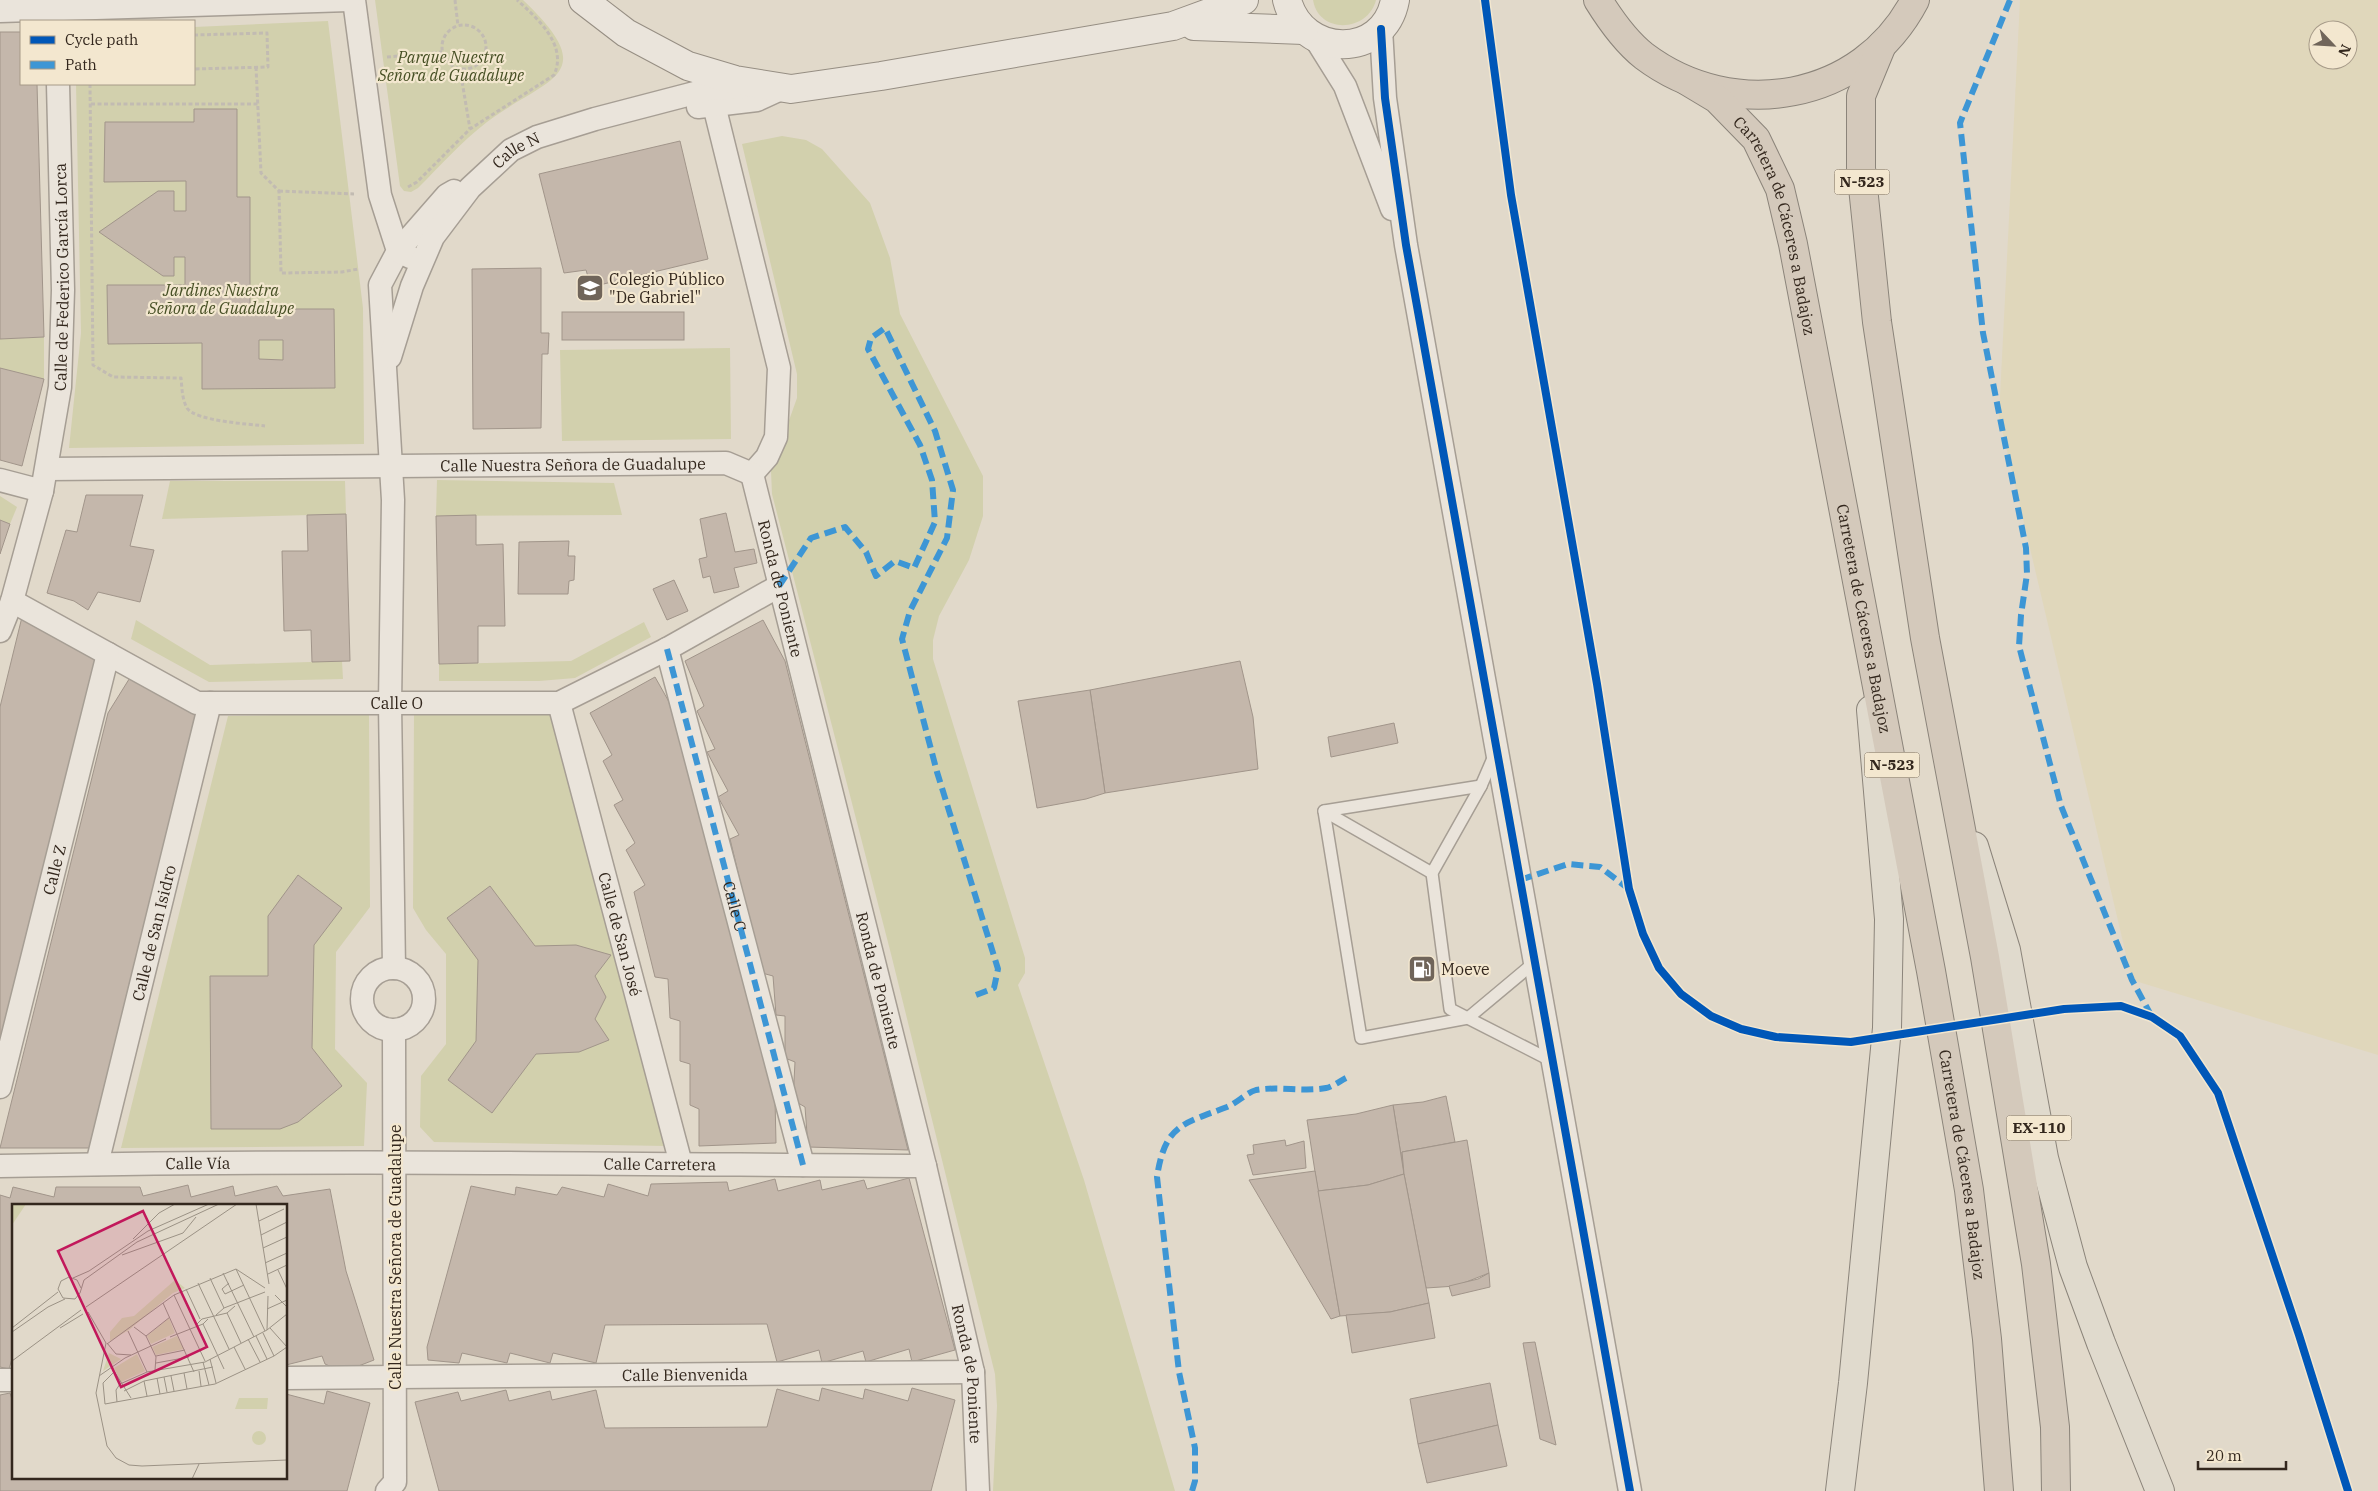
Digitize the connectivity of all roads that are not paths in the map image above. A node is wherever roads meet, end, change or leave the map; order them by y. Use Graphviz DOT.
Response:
graph roads {
  1 [pos="348,0"];
  2 [pos="354,0"];
  3 [pos="583,0"];
  4 [pos="1244,0"];
  5 [pos="1287,0"];
  6 [pos="1598,0"];
  7 [pos="1915,0"];
  8 [pos="268,1"];
  9 [pos="56,10"];
  10 [pos="1394,10"];
  11 [pos="0,11"];
  12 [pos="1173,26"];
  13 [pos="1309,34"];
  14 [pos="1882,45"];
  15 [pos="1686,81"];
  16 [pos="58,85"];
  17 [pos="775,87"];
  18 [pos="712,97"];
  19 [pos="511,150"];
  20 [pos="382,203"];
  21 [pos="426,219"];
  22 [pos="1406,245"];
  23 [pos="398,251"];
  24 [pos="421,264"];
  25 [pos="386,370"];
  26 [pos="391,467"];
  27 [pos="47,469"];
  28 [pos="752,474"];
  29 [pos="0,480"];
  30 [pos="42,491"];
  31 [pos="779,586"];
  32 [pos="12,601"];
  33 [pos="1863,609"];
  34 [pos="0,631"];
  35 [pos="667,648"];
  36 [pos="108,654"];
  37 [pos="210,702"];
  38 [pos="559,703"];
  39 [pos="390,704"];
  40 [pos="1497,750"];
  41 [pos="1947,757"];
  42 [pos="1481,786"];
  43 [pos="1324,811"];
  44 [pos="1432,873"];
  45 [pos="1535,962"];
  46 [pos="394,968"];
  47 [pos="1468,1018"];
  48 [pos="394,1031"];
  49 [pos="1552,1061"];
  50 [pos="0,1087"];
  51 [pos="395,1162"];
  52 [pos="97,1164"];
  53 [pos="681,1164"];
  54 [pos="802,1165"];
  55 [pos="0,1166"];
  56 [pos="925,1166"];
  57 [pos="974,1372"];
  58 [pos="395,1377"];
  59 [pos="288,1378"];
  60 [pos="397,1488"];
  61 [pos="978,1491"];
  62 [pos="1630,1491"];
  63 [pos="1840,1491"];
  64 [pos="1998,1491"];
  65 [pos="2056,1491"];
  66 [pos="2160,1491"];
  1 -- 8 [label="street"];
  2 -- 20 [label="street"];
  3 -- 17 [label="main road"];
  4 -- 12 [label="main road"];
  5 -- 13 [label="main road"];
  6 -- 15 [label="highway, N-523"];
  7 -- 14 [label="highway, N-523"];
  8 -- 9 [label="street"];
  9 -- 11 [label="street"];
  10 -- 13 [label="main road"];
  10 -- 22 [label="street"];
  12 -- 13 [label="main road"];
  12 -- 17 [label="main road"];
  13 -- 22 [label="street"];
  14 -- 15 [label="highway, N-523"];
  14 -- 41 [label="highway, N-523"];
  15 -- 33 [label="highway, Carretera de Cáceres a Badajoz / N-523"];
  16 -- 27 [label="street, Calle de Federico García Lorca"];
  17 -- 18 [label="street, Calle N"];
  18 -- 19 [label="street, Calle N"];
  18 -- 28 [label="street"];
  19 -- 21 [label="street"];
  19 -- 24 [label="street, Calle N"];
  20 -- 21 [label="street"];
  20 -- 23 [label="street"];
  21 -- 23 [label="street"];
  22 -- 40 [label="street"];
  23 -- 24 [label="street"];
  23 -- 25 [label="street"];
  24 -- 25 [label="street, Calle N"];
  25 -- 26 [label="street"];
  26 -- 27 [label="street, Calle Nuestra Señora de Guadalupe"];
  26 -- 28 [label="street, Calle Nuestra Señora de Guadalupe"];
  26 -- 39 [label="street"];
  27 -- 30 [label="street, Calle de Federico García Lorca"];
  28 -- 31 [label="street, Ronda de Poniente"];
  29 -- 30 [label="street"];
  30 -- 32 [label="street, Calle de Federico García Lorca"];
  31 -- 35 [label="street, Calle O"];
  31 -- 56 [label="street, Ronda de Poniente"];
  32 -- 34 [label="street, Calle de Federico García Lorca"];
  32 -- 36 [label="street, Calle O"];
  33 -- 63 [label="main road"];
  33 -- 64 [label="highway, Carretera de Cáceres a Badajoz / N-523"];
  35 -- 38 [label="street, Calle O"];
  35 -- 54 [label="street, Calle C"];
  36 -- 37 [label="street, Calle O"];
  36 -- 50 [label="street, Calle Z"];
  37 -- 39 [label="street, Calle O"];
  37 -- 52 [label="street, Calle de San Isidro"];
  38 -- 39 [label="street, Calle O"];
  38 -- 53 [label="street, Calle de San José"];
  39 -- 46 [label="street"];
  40 -- 42 [label="lane"];
  40 -- 45 [label="street"];
  41 -- 65 [label="highway, N-523"];
  41 -- 66 [label="main road, EX-110"];
  42 -- 43 [label="lane"];
  42 -- 44 [label="lane"];
  43 -- 44 [label="lane"];
  43 -- 47 [label="lane"];
  44 -- 47 [label="lane"];
  45 -- 47 [label="lane"];
  45 -- 49 [label="street"];
  46 -- 48 [label="street"];
  46 -- 48 [label="street"];
  47 -- 49 [label="lane"];
  48 -- 51 [label="street, Calle Nuestra Señora de Guadalupe"];
  49 -- 62 [label="street"];
  51 -- 52 [label="street, Calle Vía"];
  51 -- 53 [label="street, Calle Carretera"];
  51 -- 58 [label="street, Calle Nuestra Señora de Guadalupe"];
  52 -- 55 [label="street, Calle Vía"];
  53 -- 54 [label="street, Calle Carretera"];
  54 -- 56 [label="street, Calle Carretera"];
  56 -- 57 [label="street, Ronda de Poniente"];
  57 -- 58 [label="street, Calle Bienvenida"];
  57 -- 61 [label="street, Ronda de Poniente"];
  58 -- 59 [label="street, Calle Bienvenida"];
  58 -- 60 [label="street, Calle Nuestra Señora de Guadalupe"];
}
